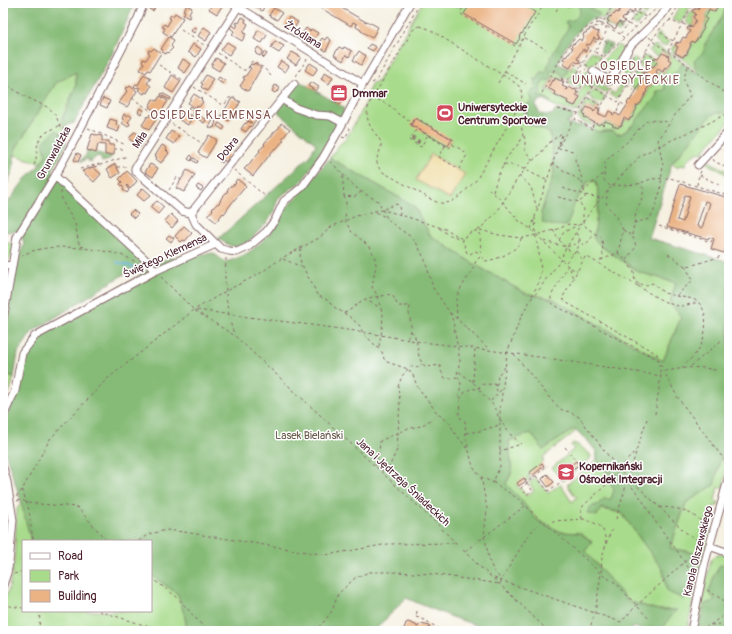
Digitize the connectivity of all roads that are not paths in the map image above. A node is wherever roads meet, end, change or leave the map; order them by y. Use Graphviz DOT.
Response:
graph roads {
  1 [pos="144,3"];
  2 [pos="410,3"];
  3 [pos="670,3"];
  4 [pos="235,5"];
  5 [pos="591,71"];
  6 [pos="294,82"];
  7 [pos="363,84"];
  8 [pos="282,99"];
  9 [pos="346,125"];
  10 [pos="729,131"];
  11 [pos="698,165"];
  12 [pos="55,176"];
  13 [pos="191,213"];
  14 [pos="216,244"];
  15 [pos="12,265"];
  16 [pos="3,266"];
  17 [pos="155,271"];
  18 [pos="3,320"];
  19 [pos="3,416"];
  20 [pos="3,468"];
  21 [pos="729,476"];
  22 [pos="709,546"];
  23 [pos="729,553"];
  24 [pos="3,585"];
  25 [pos="691,631"];
  1 -- 12 [label="street, Grunwaldzka"];
  2 -- 7 [label="street, Świętego Klemensa"];
  3 -- 5 [label="street"];
  4 -- 7 [label="street, Źródlana"];
  4 -- 13 [label="street, Miła"];
  6 -- 8 [label="street, Dobra"];
  7 -- 9 [label="street, Świętego Klemensa"];
  8 -- 9 [label="street"];
  8 -- 13 [label="street, Dobra"];
  9 -- 14 [label="street, Świętego Klemensa"];
  10 -- 11 [label="street"];
  12 -- 15 [label="street, Grunwaldzka"];
  12 -- 17 [label="street"];
  13 -- 14 [label="street"];
  14 -- 17 [label="street, Świętego Klemensa"];
  15 -- 16 [label="street"];
  15 -- 18 [label="street, Grunwaldzka"];
  17 -- 19 [label="street, Świętego Klemensa"];
  20 -- 24 [label="street"];
  21 -- 22 [label="street, Karola Olszewskiego"];
  22 -- 23 [label="street"];
  22 -- 25 [label="street, Karola Olszewskiego"];
}
